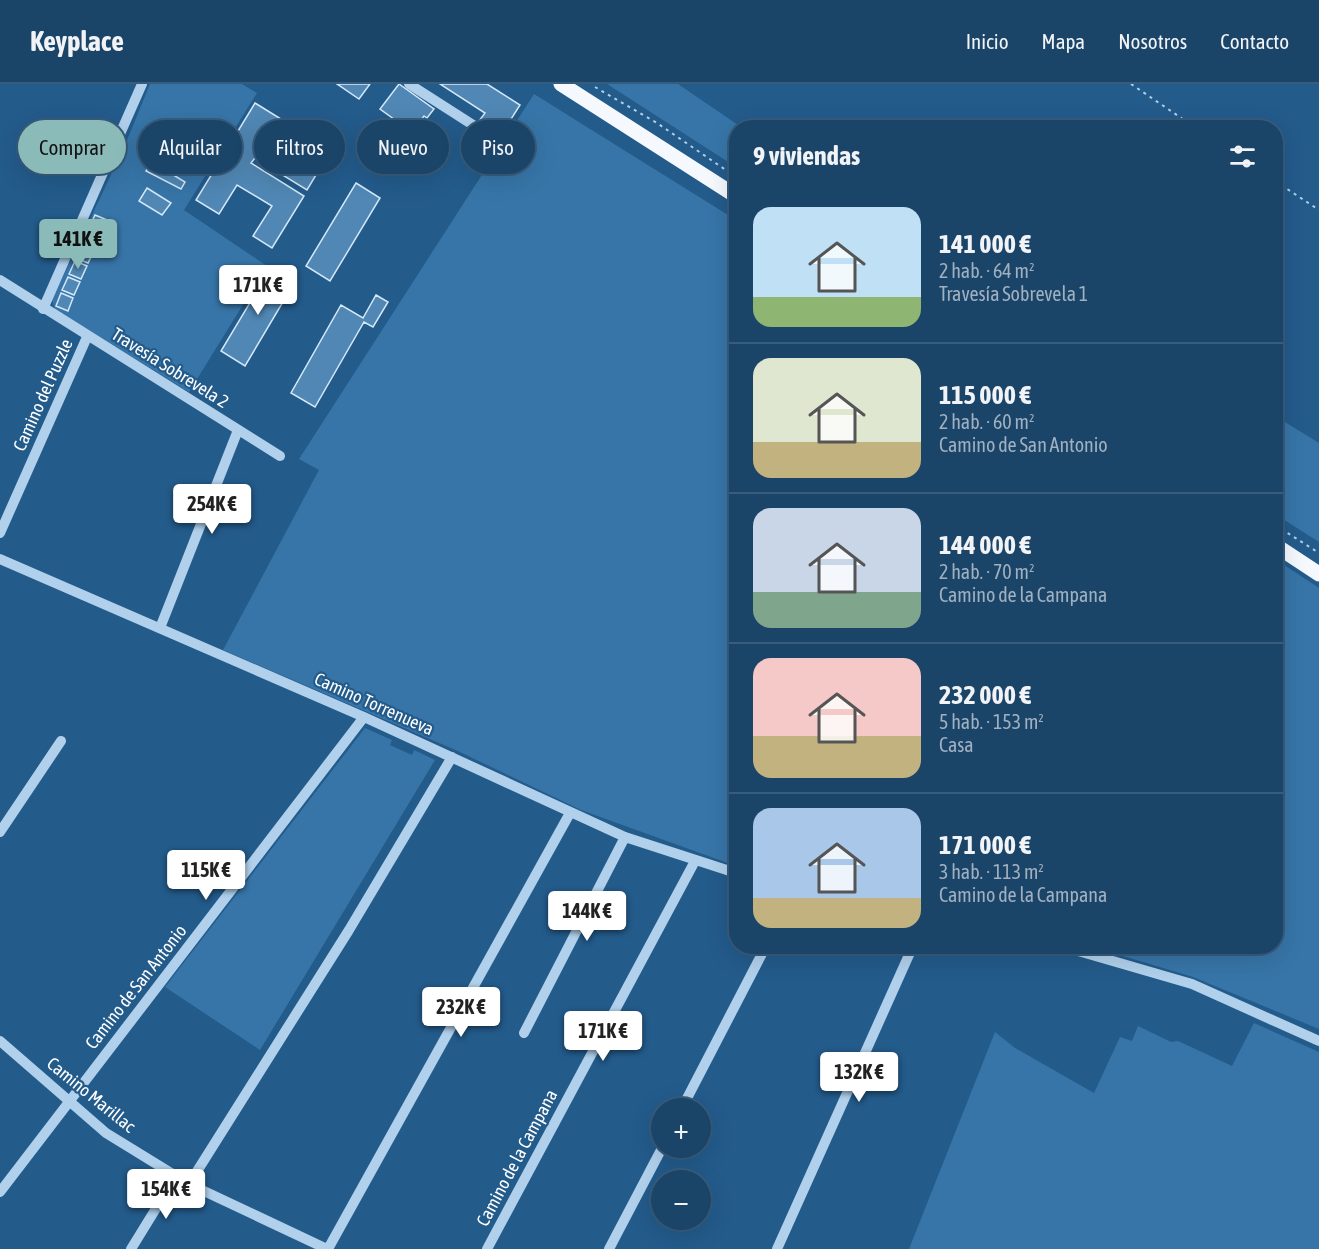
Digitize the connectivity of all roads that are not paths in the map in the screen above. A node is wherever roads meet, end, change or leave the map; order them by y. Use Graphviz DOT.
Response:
graph roads {
  1 [pos="142,84"];
  2 [pos="409,84"];
  3 [pos="561,84"];
  4 [pos="465,120"];
  5 [pos="729,192"];
  6 [pos="0,280"];
  7 [pos="43,309"];
  8 [pos="87,337"];
  9 [pos="238,430"];
  10 [pos="280,456"];
  11 [pos="0,533"];
  12 [pos="1283,550"];
  13 [pos="0,559"];
  14 [pos="1319,574"];
  15 [pos="160,628"];
  16 [pos="364,717"];
  17 [pos="61,741"];
  18 [pos="452,757"];
  19 [pos="570,813"];
  20 [pos="0,832"];
  21 [pos="625,837"];
  22 [pos="695,861"];
  23 [pos="729,871"];
  24 [pos="762,954"];
  25 [pos="909,954"];
  26 [pos="1089,954"];
  27 [pos="524,1034"];
  28 [pos="0,1041"];
  29 [pos="1319,1041"];
  30 [pos="687,1098"];
  31 [pos="69,1101"];
  32 [pos="657,1158"];
  33 [pos="176,1176"];
  34 [pos="189,1184"];
  35 [pos="0,1192"];
  36 [pos="131,1249"];
  37 [pos="327,1249"];
  38 [pos="487,1249"];
  39 [pos="609,1249"];
  40 [pos="777,1249"];
  1 -- 7 [label="street"];
  2 -- 4 [label="street"];
  3 -- 5 [label="main road"];
  6 -- 7 [label="street, Travesía Sobrevela 2"];
  7 -- 8 [label="street, Travesía Sobrevela 2"];
  8 -- 9 [label="street, Travesía Sobrevela 2"];
  8 -- 11 [label="street, Camino del Puzzle"];
  9 -- 10 [label="street, Travesía Sobrevela 2"];
  9 -- 15 [label="street"];
  12 -- 14 [label="main road"];
  13 -- 15 [label="street, Camino Torrenueva"];
  15 -- 16 [label="street, Camino Torrenueva"];
  16 -- 18 [label="street, Camino Torrenueva"];
  16 -- 31 [label="street, Camino de San Antonio"];
  17 -- 20 [label="street"];
  18 -- 19 [label="street, Camino Torrenueva"];
  18 -- 34 [label="street"];
  19 -- 21 [label="street, Camino Torrenueva"];
  19 -- 37 [label="street"];
  21 -- 22 [label="street, Camino Torrenueva"];
  21 -- 27 [label="street"];
  22 -- 23 [label="street, Camino Torrenueva"];
  22 -- 38 [label="street, Camino de la Campana"];
  24 -- 30 [label="street"];
  25 -- 40 [label="street"];
  26 -- 29 [label="street"];
  28 -- 31 [label="street, Camino Marillac"];
  31 -- 33 [label="street, Camino Marillac"];
  31 -- 35 [label="street, Camino de San Antonio"];
  32 -- 39 [label="street"];
  33 -- 34 [label="street, Camino Marillac"];
  33 -- 36 [label="street"];
  34 -- 37 [label="street, Camino Marillac"];
}
